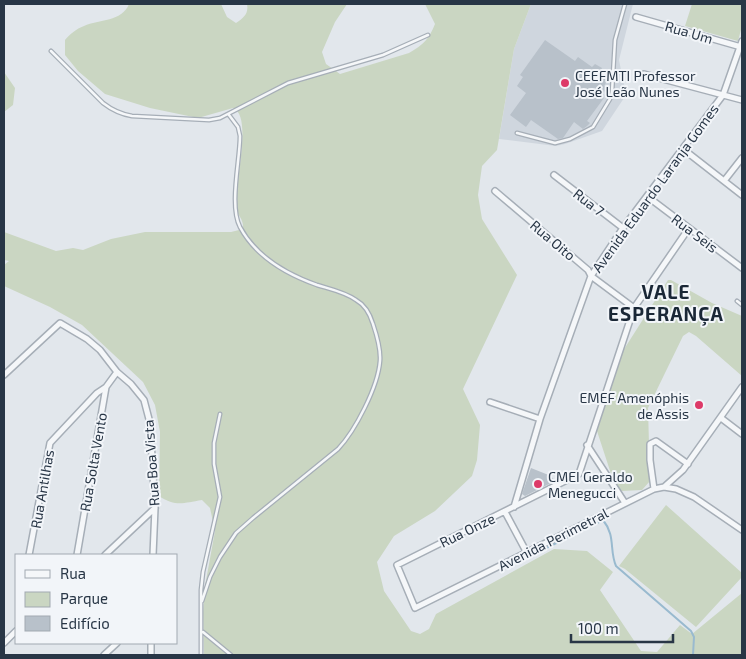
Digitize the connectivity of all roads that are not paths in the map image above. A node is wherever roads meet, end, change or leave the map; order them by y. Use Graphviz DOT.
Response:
graph roads {
  1 [pos="626,4"];
  2 [pos="636,17"];
  3 [pos="428,35"];
  4 [pos="741,44"];
  5 [pos="50,52"];
  6 [pos="644,74"];
  7 [pos="723,95"];
  8 [pos="742,100"];
  9 [pos="229,115"];
  10 [pos="517,133"];
  11 [pos="683,149"];
  12 [pos="742,158"];
  13 [pos="554,175"];
  14 [pos="724,181"];
  15 [pos="495,191"];
  16 [pos="742,194"];
  17 [pos="648,198"];
  18 [pos="623,228"];
  19 [pos="688,228"];
  20 [pos="742,268"];
  21 [pos="591,276"];
  22 [pos="737,301"];
  23 [pos="742,305"];
  24 [pos="634,308"];
  25 [pos="117,372"];
  26 [pos="4,374"];
  27 [pos="106,387"];
  28 [pos="742,387"];
  29 [pos="490,402"];
  30 [pos="220,414"];
  31 [pos="721,418"];
  32 [pos="540,419"];
  33 [pos="742,434"];
  34 [pos="588,445"];
  35 [pos="688,464"];
  36 [pos="664,487"];
  37 [pos="654,489"];
  38 [pos="625,503"];
  39 [pos="514,507"];
  40 [pos="155,508"];
  41 [pos="505,512"];
  42 [pos="742,530"];
  43 [pos="527,553"];
  44 [pos="30,554"];
  45 [pos="77,554"];
  46 [pos="106,554"];
  47 [pos="152,554"];
  48 [pos="202,601"];
  49 [pos="415,608"];
  50 [pos="15,631"];
  51 [pos="202,632"];
  52 [pos="4,643"];
  53 [pos="116,644"];
  54 [pos="104,655"];
  55 [pos="201,655"];
  56 [pos="231,655"];
  1 -- 10 [label="lane"];
  2 -- 4 [label="street, Rua Um"];
  3 -- 9 [label="lane"];
  4 -- 7 [label="street, Avenida Eduardo Laranja Gomes"];
  5 -- 9 [label="lane"];
  6 -- 7 [label="street"];
  7 -- 8 [label="street"];
  7 -- 11 [label="street, Avenida Eduardo Laranja Gomes"];
  9 -- 48 [label="lane"];
  11 -- 14 [label="street"];
  11 -- 17 [label="street, Avenida Eduardo Laranja Gomes"];
  12 -- 14 [label="street"];
  13 -- 18 [label="street, Rua 7"];
  14 -- 16 [label="street"];
  15 -- 21 [label="street, Rua Oito"];
  17 -- 18 [label="street, Avenida Eduardo Laranja Gomes"];
  17 -- 19 [label="street, Rua Seis"];
  18 -- 21 [label="street, Avenida Eduardo Laranja Gomes"];
  19 -- 20 [label="street, Rua Seis"];
  19 -- 24 [label="street"];
  21 -- 24 [label="street, Rua Oito"];
  21 -- 32 [label="street, Avenida Eduardo Laranja Gomes"];
  22 -- 23 [label="lane"];
  24 -- 34 [label="street"];
  25 -- 26 [label="street, Rua Boa Vista"];
  25 -- 27 [label="street, Rua Solta Vento"];
  25 -- 40 [label="street, Rua Boa Vista"];
  27 -- 44 [label="street, Rua Antilhas"];
  27 -- 45 [label="street, Rua Solta Vento"];
  28 -- 31 [label="street"];
  29 -- 32 [label="street"];
  30 -- 48 [label="lane"];
  31 -- 33 [label="street"];
  31 -- 35 [label="street"];
  32 -- 39 [label="street, Avenida Eduardo Laranja Gomes"];
  34 -- 38 [label="street"];
  34 -- 39 [label="street, Rua Onze"];
  35 -- 36 [label="street"];
  35 -- 37 [label="street"];
  36 -- 37 [label="street, Avenida Perimetral"];
  36 -- 42 [label="street, Avenida Perimetral"];
  37 -- 38 [label="street, Avenida Perimetral"];
  38 -- 43 [label="street, Avenida Perimetral"];
  39 -- 41 [label="street, Rua Onze"];
  40 -- 46 [label="street"];
  40 -- 47 [label="street, Rua Boa Vista"];
  41 -- 43 [label="street"];
  41 -- 49 [label="street, Rua Onze"];
  43 -- 49 [label="street, Avenida Perimetral"];
  48 -- 51 [label="lane"];
  50 -- 52 [label="street"];
  51 -- 55 [label="lane"];
  51 -- 56 [label="lane"];
  53 -- 54 [label="street"];
}
